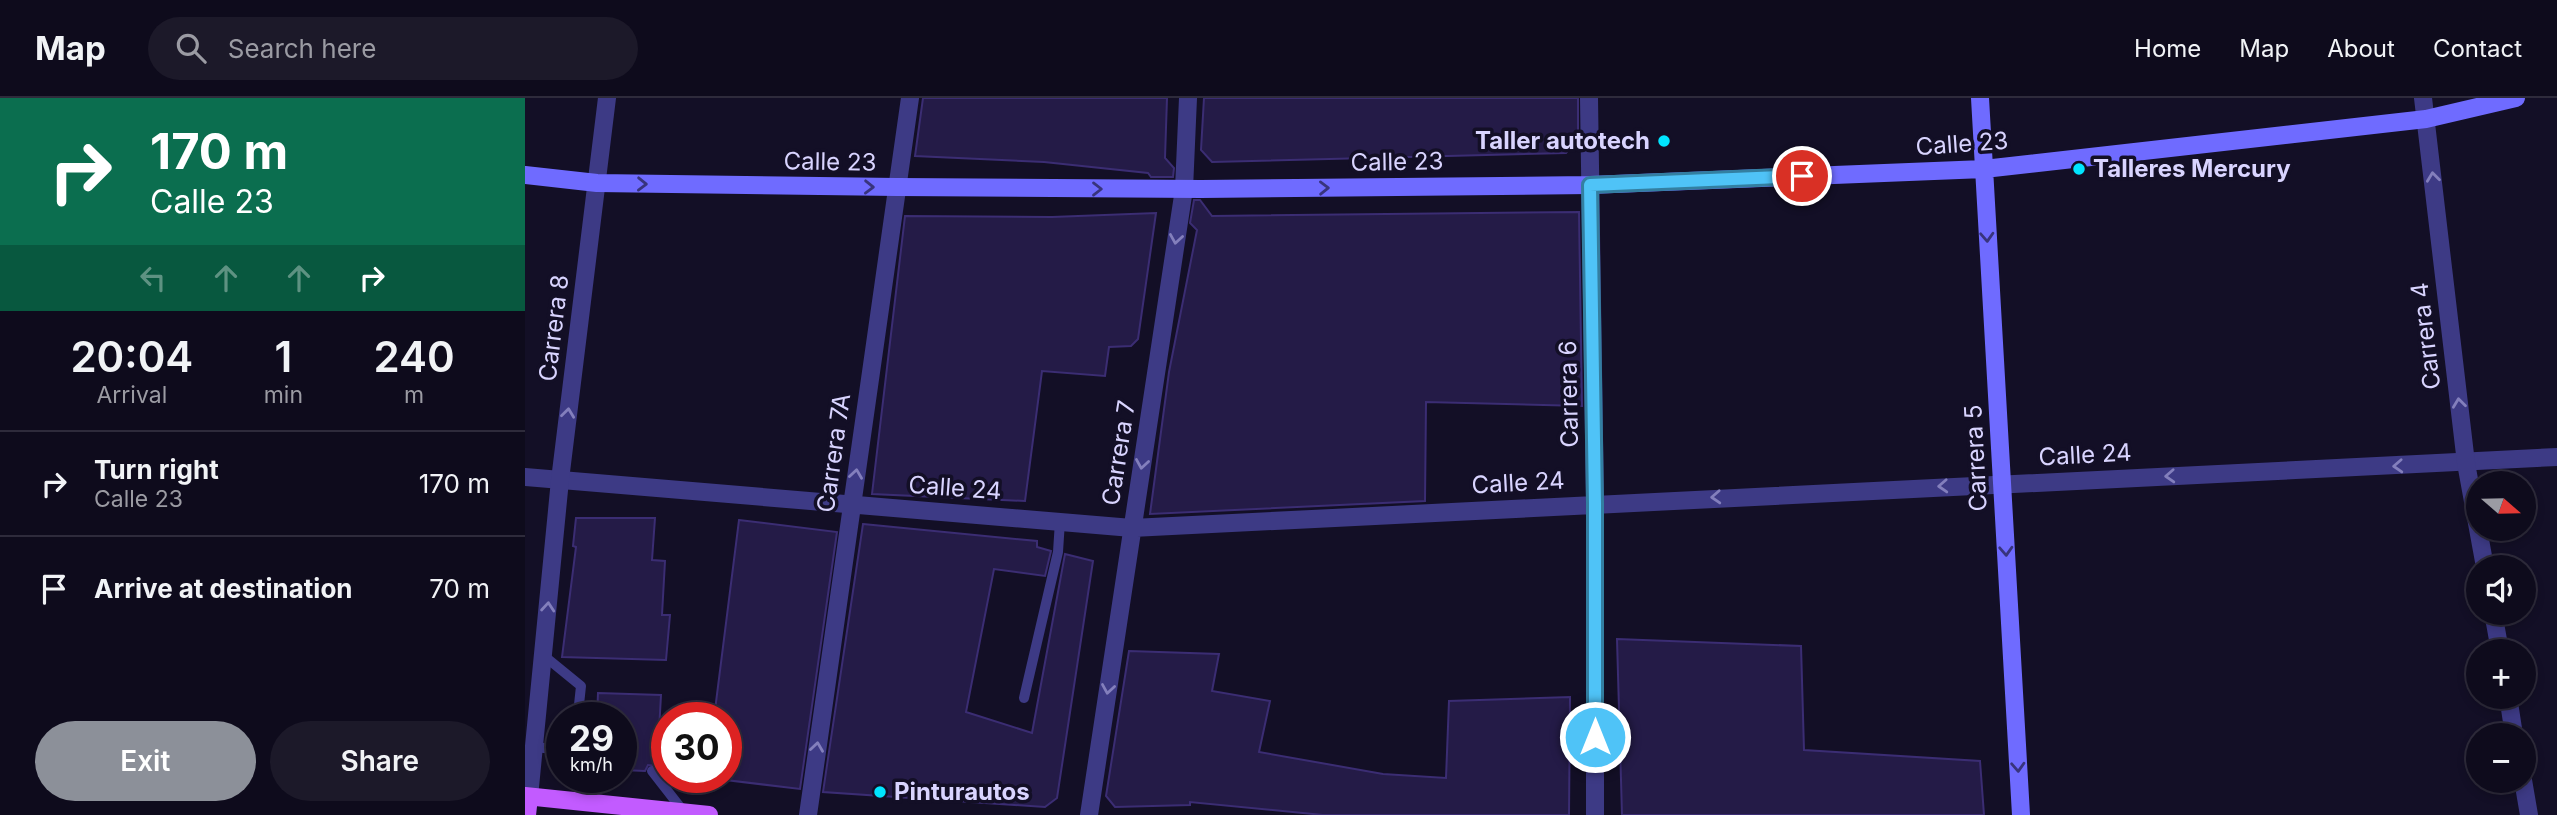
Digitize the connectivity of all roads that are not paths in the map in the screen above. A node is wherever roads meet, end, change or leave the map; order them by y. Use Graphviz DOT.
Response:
graph roads {
  1 [pos="607,98"];
  2 [pos="910,98"];
  3 [pos="1188,98"];
  4 [pos="1589,98"];
  5 [pos="1979,98"];
  6 [pos="2423,98"];
  7 [pos="2516,98"];
  8 [pos="2426,119"];
  9 [pos="1983,169"];
  10 [pos="525,175"];
  11 [pos="597,183"];
  12 [pos="1590,185"];
  13 [pos="897,187"];
  14 [pos="1184,189"];
  15 [pos="2557,457"];
  16 [pos="2466,463"];
  17 [pos="525,477"];
  18 [pos="560,480"];
  19 [pos="2002,483"];
  20 [pos="1595,503"];
  21 [pos="852,505"];
  22 [pos="1061,521"];
  23 [pos="1132,528"];
  24 [pos="2483,555"];
  25 [pos="543,655"];
  26 [pos="1024,698"];
  27 [pos="579,702"];
  28 [pos="535,747"];
  29 [pos="546,748"];
  30 [pos="588,793"];
  31 [pos="670,793"];
  32 [pos="2525,793"];
  33 [pos="527,803"];
  34 [pos="581,804"];
  35 [pos="685,812"];
  36 [pos="709,815"];
  37 [pos="808,815"];
  38 [pos="1089,815"];
  39 [pos="1595,815"];
  40 [pos="2021,815"];
  41 [pos="2529,815"];
  1 -- 11 [label="street, Carrera 8"];
  2 -- 13 [label="street, Carrera 7A"];
  3 -- 14 [label="street, Carrera 7"];
  4 -- 12 [label="street, Carrera 6"];
  5 -- 9 [label="main road, Carrera 5"];
  6 -- 8 [label="street, Carrera 4"];
  7 -- 8 [label="main road, Calle 23"];
  8 -- 9 [label="main road, Calle 23"];
  16 -- 8 [label="street, Carrera 4, one-way"];
  9 -- 12 [label="main road, Calle 23"];
  9 -- 19 [label="main road, Carrera 5, one-way"];
  10 -- 11 [label="main road, Calle 23"];
  11 -- 13 [label="main road, Calle 23, one-way"];
  18 -- 11 [label="street, Carrera 8, one-way"];
  14 -- 12 [label="main road, Calle 23, one-way"];
  12 -- 20 [label="street, Carrera 6"];
  13 -- 14 [label="main road, Calle 23, one-way"];
  21 -- 13 [label="street, Carrera 7A, one-way"];
  14 -- 23 [label="street, Carrera 7, one-way"];
  15 -- 16 [label="street, Calle 24"];
  16 -- 19 [label="street, Calle 24, one-way"];
  16 -- 24 [label="street, Carrera 4"];
  17 -- 18 [label="street, Calle 24"];
  18 -- 21 [label="street, Calle 24"];
  25 -- 18 [label="street, Carrera 8, one-way"];
  19 -- 20 [label="street, Calle 24, one-way"];
  19 -- 40 [label="main road, Carrera 5, one-way"];
  20 -- 23 [label="street, Calle 24"];
  20 -- 39 [label="street, Carrera 6"];
  21 -- 22 [label="street, Calle 24"];
  37 -- 21 [label="street, Carrera 7A, one-way"];
  22 -- 23 [label="street, Calle 24"];
  22 -- 26 [label="lane"];
  23 -- 38 [label="street, Carrera 7, one-way"];
  25 -- 27 [label="lane"];
  25 -- 28 [label="street, Carrera 8"];
  28 -- 29 [label="lane"];
  28 -- 33 [label="street, Carrera 8"];
  30 -- 34 [label="lane"];
  31 -- 35 [label="lane"];
  32 -- 41 [label="street"];
  33 -- 34 [label="main road"];
  34 -- 35 [label="main road"];
  35 -- 36 [label="main road"];
}
